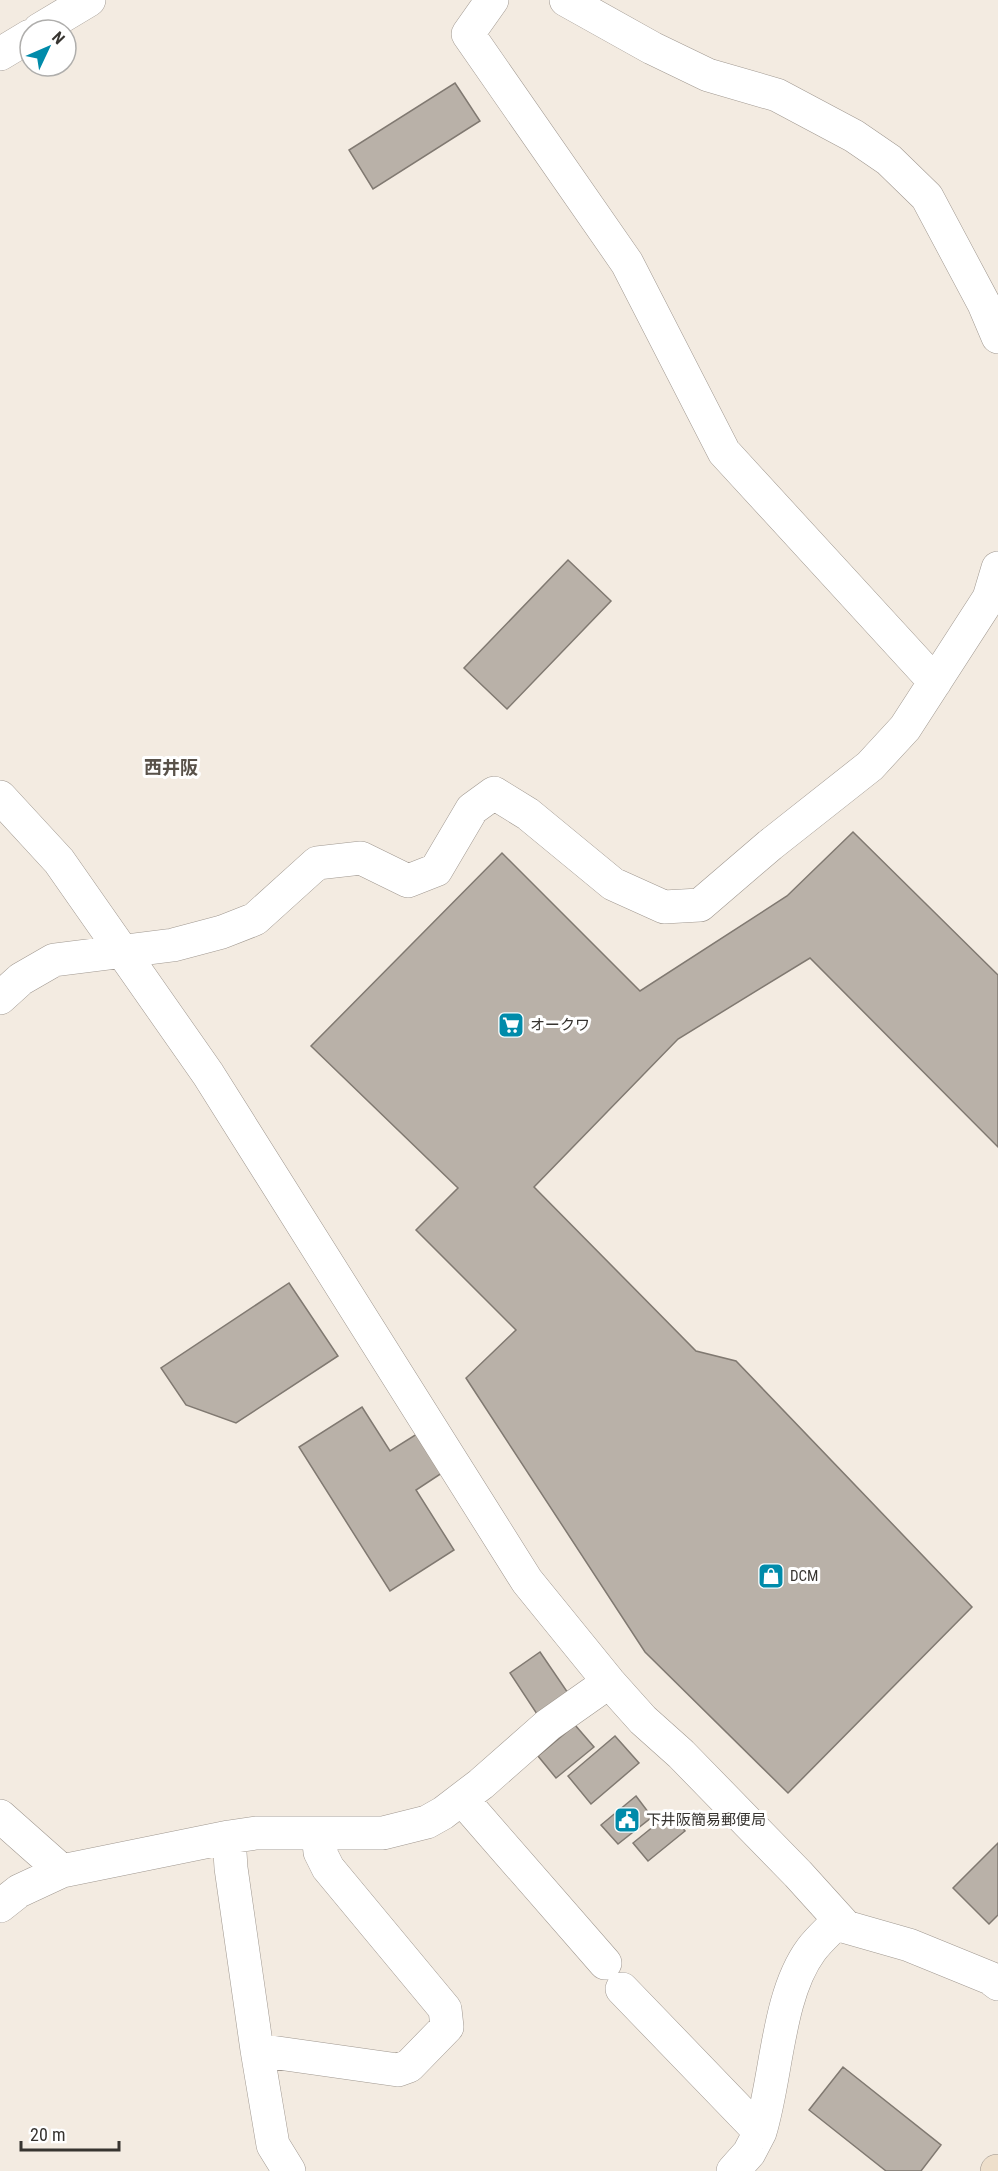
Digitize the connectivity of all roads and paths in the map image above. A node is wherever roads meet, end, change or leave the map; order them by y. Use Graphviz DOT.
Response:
graph roads {
  1 [pos="89,0"];
  2 [pos="492,0"];
  3 [pos="566,0"];
  4 [pos="59,18"];
  5 [pos="18,43"];
  6 [pos="0,54"];
  7 [pos="998,337"];
  8 [pos="998,568"];
  9 [pos="935,682"];
  10 [pos="0,797"];
  11 [pos="122,952"];
  12 [pos="0,998"];
  13 [pos="609,1682"];
  14 [pos="462,1798"];
  15 [pos="0,1816"];
  16 [pos="318,1834"];
  17 [pos="229,1837"];
  18 [pos="62,1871"];
  19 [pos="0,1906"];
  20 [pos="839,1920"];
  21 [pos="998,1984"];
  22 [pos="257,2050"];
  23 [pos="760,2132"];
  24 [pos="289,2171"];
  25 [pos="733,2171"];
  1 -- 4 [label="street"];
  2 -- 9 [label="street"];
  3 -- 7 [label="street"];
  5 -- 6 [label="street"];
  8 -- 9 [label="street"];
  9 -- 11 [label="street"];
  10 -- 11 [label="street"];
  11 -- 12 [label="street"];
  11 -- 13 [label="street"];
  13 -- 14 [label="street"];
  13 -- 20 [label="street"];
  14 -- 16 [label="street"];
  14 -- 23 [label="street"];
  15 -- 18 [label="street"];
  16 -- 17 [label="street"];
  16 -- 22 [label="street"];
  17 -- 18 [label="street"];
  17 -- 22 [label="street"];
  18 -- 19 [label="street"];
  20 -- 21 [label="street"];
  20 -- 23 [label="street"];
  22 -- 24 [label="street"];
  23 -- 25 [label="street"];
}
